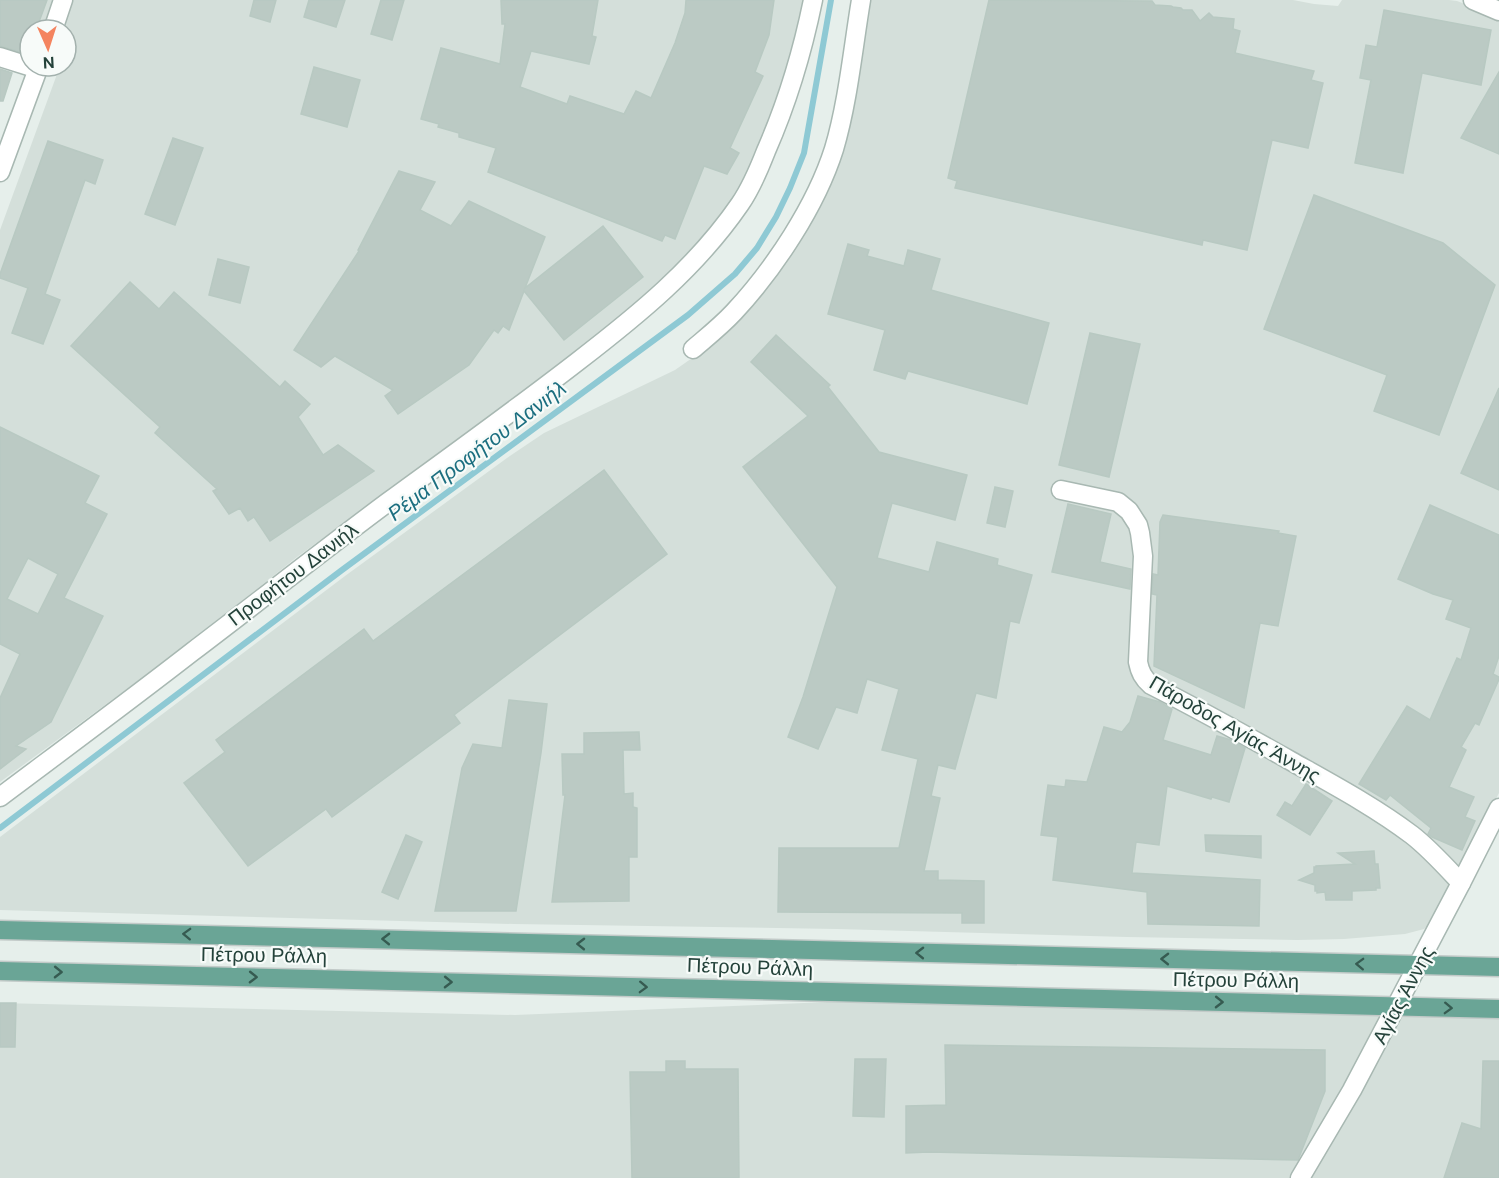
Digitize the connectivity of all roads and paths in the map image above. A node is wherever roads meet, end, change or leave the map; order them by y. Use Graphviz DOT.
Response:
graph roads {
  1 [pos="63,0"];
  2 [pos="813,0"];
  3 [pos="861,0"];
  4 [pos="1473,0"];
  5 [pos="1499,11"];
  6 [pos="56,18"];
  7 [pos="0,57"];
  8 [pos="18,62"];
  9 [pos="35,78"];
  10 [pos="0,172"];
  11 [pos="693,350"];
  12 [pos="1061,490"];
  13 [pos="0,796"];
  14 [pos="1499,808"];
  15 [pos="1494,824"];
  16 [pos="1461,883"];
  17 [pos="0,930"];
  18 [pos="1418,965"];
  19 [pos="1499,967"];
  20 [pos="0,971"];
  21 [pos="1397,1006"];
  22 [pos="1499,1009"];
  23 [pos="1300,1178"];
  1 -- 6 [label="street"];
  2 -- 13 [label="street, Προφήτου Δανιήλ"];
  3 -- 11 [label="street"];
  4 -- 5 [label="street"];
  7 -- 8 [label="street"];
  9 -- 10 [label="street"];
  12 -- 16 [label="street, Πάροδος Αγίας Άννης"];
  14 -- 15 [label="street, Αγίας Άννης"];
  15 -- 16 [label="street, Αγίας Άννης"];
  16 -- 18 [label="street, Αγίας Άννης"];
  18 -- 17 [label="main road, Πέτρου Ράλλη, one-way"];
  18 -- 19 [label="main road, Πέτρου Ράλλη"];
  18 -- 21 [label="street, Αγίας Άννης"];
  20 -- 21 [label="main road, Πέτρου Ράλλη, one-way"];
  21 -- 22 [label="main road, Πέτρου Ράλλη, one-way"];
  21 -- 23 [label="street, Αγίας Άννης"];
}
